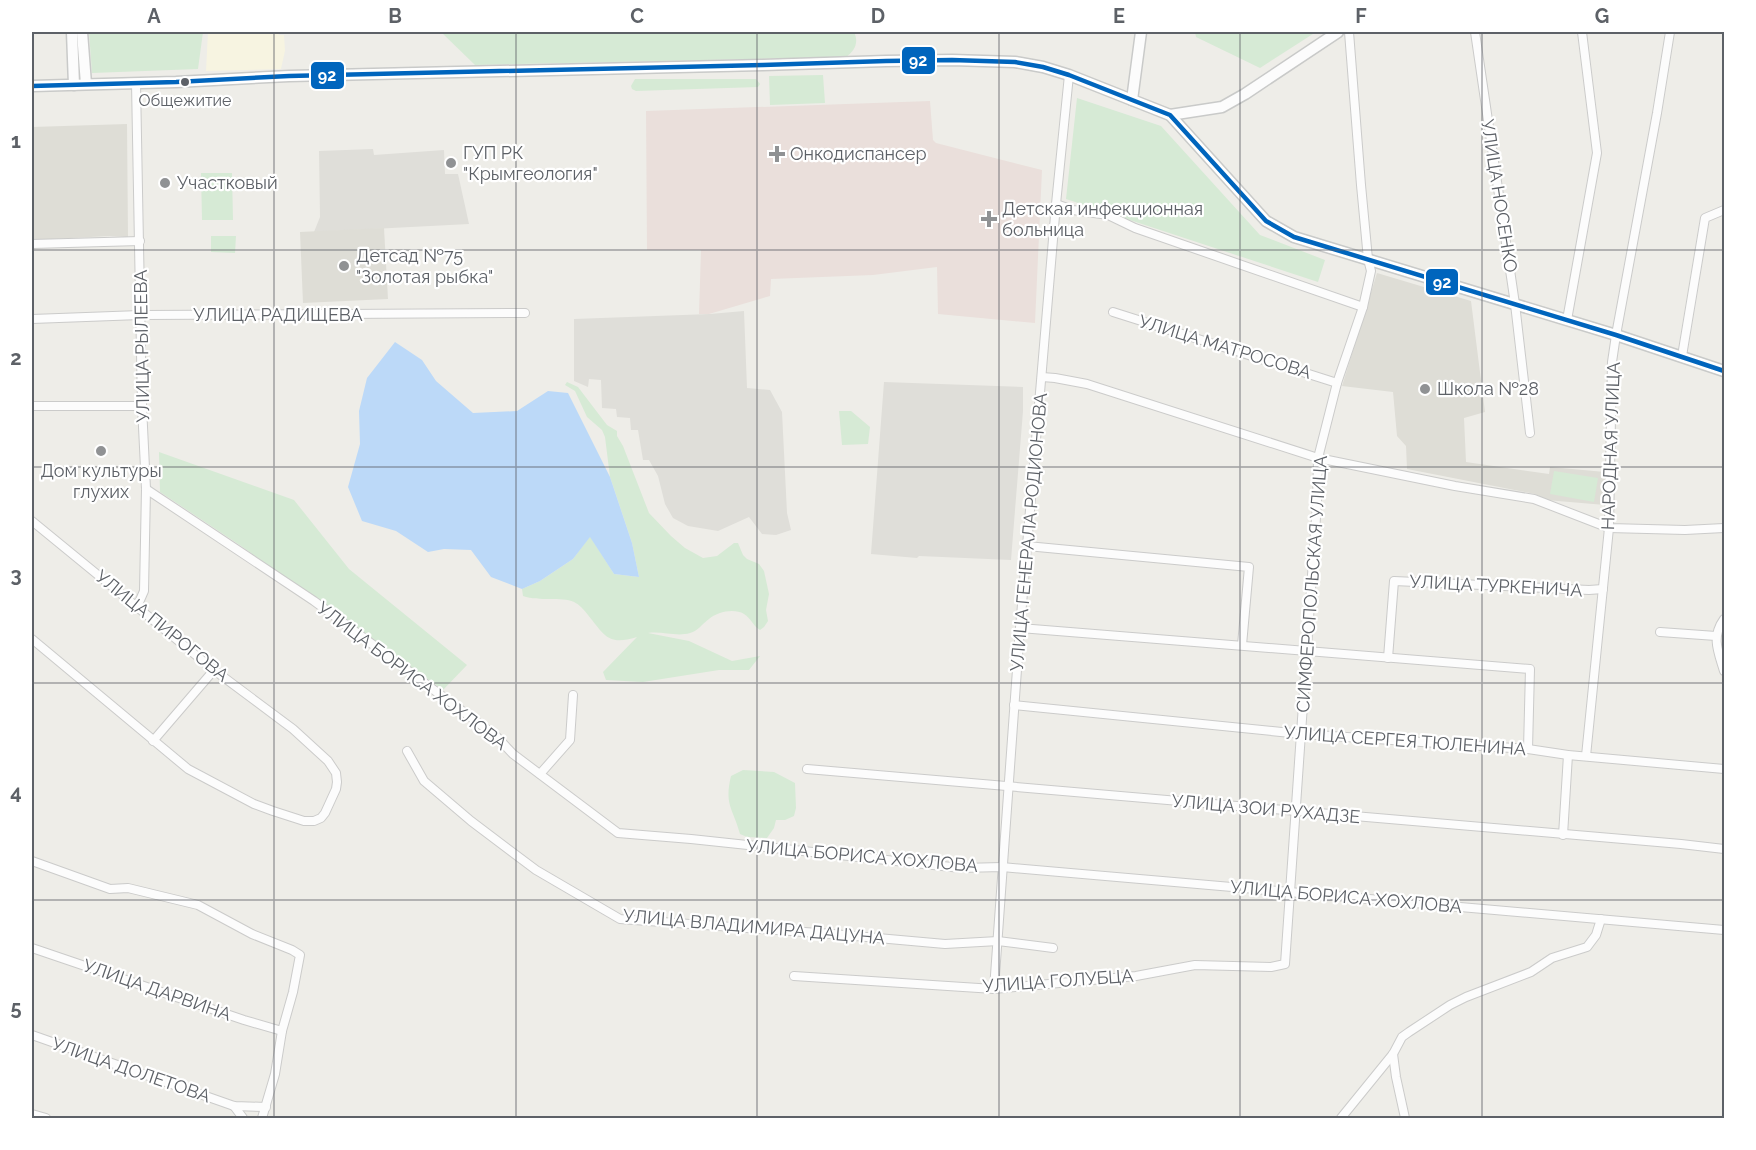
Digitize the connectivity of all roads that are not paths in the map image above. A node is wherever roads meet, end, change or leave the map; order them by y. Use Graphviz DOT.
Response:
graph roads {
  1 [pos="72,32"];
  2 [pos="82,32"];
  3 [pos="1141,32"];
  4 [pos="1338,32"];
  5 [pos="1349,32"];
  6 [pos="1475,32"];
  7 [pos="1582,32"];
  8 [pos="1670,32"];
  9 [pos="1069,75"];
  10 [pos="136,83"];
  11 [pos="86,84"];
  12 [pos="74,85"];
  13 [pos="32,86"];
  14 [pos="1132,100"];
  15 [pos="1192,111"];
  16 [pos="1170,115"];
  17 [pos="1182,129"];
  18 [pos="1056,204"];
  19 [pos="1725,210"];
  20 [pos="140,241"];
  21 [pos="32,244"];
  22 [pos="1368,259"];
  23 [pos="1515,304"];
  24 [pos="1363,307"];
  25 [pos="1113,312"];
  26 [pos="525,313"];
  27 [pos="140,315"];
  28 [pos="32,319"];
  29 [pos="1568,320"];
  30 [pos="1616,335"];
  31 [pos="1682,356"];
  32 [pos="1725,371"];
  33 [pos="1042,378"];
  34 [pos="1337,383"];
  35 [pos="32,406"];
  36 [pos="142,406"];
  37 [pos="1530,433"];
  38 [pos="1318,458"];
  39 [pos="146,489"];
  40 [pos="32,522"];
  41 [pos="1609,528"];
  42 [pos="1725,528"];
  43 [pos="1027,546"];
  44 [pos="1603,589"];
  45 [pos="137,607"];
  46 [pos="1725,619"];
  47 [pos="1020,628"];
  48 [pos="1660,632"];
  49 [pos="1716,636"];
  50 [pos="32,639"];
  51 [pos="1242,645"];
  52 [pos="1306,652"];
  53 [pos="1388,658"];
  54 [pos="214,670"];
  55 [pos="1725,671"];
  56 [pos="573,695"];
  57 [pos="1014,705"];
  58 [pos="1301,734"];
  59 [pos="153,741"];
  60 [pos="1528,749"];
  61 [pos="407,751"];
  62 [pos="1568,755"];
  63 [pos="1586,756"];
  64 [pos="807,769"];
  65 [pos="1725,769"];
  66 [pos="540,774"];
  67 [pos="1008,787"];
  68 [pos="1296,811"];
  69 [pos="1563,835"];
  70 [pos="1725,849"];
  71 [pos="32,861"];
  72 [pos="1002,867"];
  73 [pos="1290,892"];
  74 [pos="1601,919"];
  75 [pos="1725,930"];
  76 [pos="998,941"];
  77 [pos="32,948"];
  78 [pos="1053,948"];
  79 [pos="1285,964"];
  80 [pos="794,976"];
  81 [pos="994,989"];
  82 [pos="282,1031"];
  83 [pos="32,1035"];
  84 [pos="1393,1054"];
  85 [pos="234,1106"];
  86 [pos="266,1107"];
  87 [pos="32,1114"];
  88 [pos="46,1119"];
  89 [pos="243,1119"];
  90 [pos="262,1119"];
  91 [pos="1341,1119"];
  92 [pos="1405,1119"];
  1 -- 12 [label="main road"];
  2 -- 11 [label="main road"];
  3 -- 14 [label="main road"];
  4 -- 15 [label="main road"];
  5 -- 22 [label="street, СИМФЕРОПОЛЬСКАЯ УЛИЦА"];
  6 -- 23 [label="street, УЛИЦА НОСЕНКО"];
  7 -- 29 [label="street"];
  8 -- 30 [label="street, НАРОДНАЯ УЛИЦА"];
  9 -- 10 [label="main road"];
  9 -- 14 [label="main road"];
  9 -- 18 [label="street, УЛИЦА ГЕНЕРАЛА РОДИОНОВА"];
  10 -- 11 [label="main road"];
  10 -- 20 [label="street, УЛИЦА РЫЛЕЕВА"];
  11 -- 12 [label="main road"];
  12 -- 13 [label="main road"];
  14 -- 16 [label="main road"];
  15 -- 16 [label="main road"];
  15 -- 17 [label="main road"];
  16 -- 17 [label="main road"];
  17 -- 22 [label="main road"];
  18 -- 24 [label="street"];
  18 -- 33 [label="street, УЛИЦА ГЕНЕРАЛА РОДИОНОВА"];
  19 -- 31 [label="street"];
  20 -- 21 [label="street"];
  20 -- 27 [label="street, УЛИЦА РЫЛЕЕВА"];
  22 -- 23 [label="main road"];
  22 -- 24 [label="street, СИМФЕРОПОЛЬСКАЯ УЛИЦА"];
  23 -- 29 [label="main road"];
  23 -- 37 [label="street, УЛИЦА НОСЕНКО"];
  24 -- 34 [label="street, СИМФЕРОПОЛЬСКАЯ УЛИЦА"];
  25 -- 34 [label="street, УЛИЦА МАТРОСОВА"];
  26 -- 27 [label="street, УЛИЦА РАДИЩЕВА"];
  27 -- 28 [label="street, УЛИЦА РАДИЩЕВА"];
  27 -- 36 [label="street, УЛИЦА РЫЛЕЕВА"];
  29 -- 30 [label="main road"];
  30 -- 31 [label="main road"];
  30 -- 41 [label="street, НАРОДНАЯ УЛИЦА"];
  31 -- 32 [label="main road"];
  33 -- 38 [label="street"];
  33 -- 43 [label="street, УЛИЦА ГЕНЕРАЛА РОДИОНОВА"];
  34 -- 38 [label="street, СИМФЕРОПОЛЬСКАЯ УЛИЦА"];
  35 -- 36 [label="street"];
  36 -- 39 [label="street, УЛИЦА РЫЛЕЕВА"];
  38 -- 41 [label="street"];
  38 -- 52 [label="street, СИМФЕРОПОЛЬСКАЯ УЛИЦА"];
  39 -- 45 [label="street, УЛИЦА РЫЛЕЕВА"];
  39 -- 66 [label="street, УЛИЦА БОРИСА ХОХЛОВА"];
  40 -- 45 [label="street, УЛИЦА ПИРОГОВА"];
  41 -- 42 [label="street"];
  41 -- 44 [label="street, НАРОДНАЯ УЛИЦА"];
  43 -- 47 [label="street, УЛИЦА ГЕНЕРАЛА РОДИОНОВА"];
  43 -- 51 [label="street"];
  44 -- 53 [label="street, УЛИЦА ТУРКЕНИЧА"];
  44 -- 63 [label="street, НАРОДНАЯ УЛИЦА"];
  45 -- 54 [label="street, УЛИЦА ПИРОГОВА"];
  46 -- 49 [label="street"];
  47 -- 51 [label="street"];
  47 -- 57 [label="street, УЛИЦА ГЕНЕРАЛА РОДИОНОВА"];
  48 -- 49 [label="street"];
  49 -- 55 [label="street"];
  50 -- 59 [label="street"];
  51 -- 52 [label="street"];
  52 -- 53 [label="street"];
  52 -- 58 [label="street, СИМФЕРОПОЛЬСКАЯ УЛИЦА"];
  53 -- 60 [label="street"];
  54 -- 59 [label="street"];
  54 -- 59 [label="street, УЛИЦА ПИРОГОВА"];
  56 -- 66 [label="street"];
  57 -- 58 [label="street, УЛИЦА СЕРГЕЯ ТЮЛЕНИНА"];
  57 -- 67 [label="street, УЛИЦА ГЕНЕРАЛА РОДИОНОВА"];
  58 -- 60 [label="street, УЛИЦА СЕРГЕЯ ТЮЛЕНИНА"];
  58 -- 68 [label="street, СИМФЕРОПОЛЬСКАЯ УЛИЦА"];
  60 -- 62 [label="street, УЛИЦА СЕРГЕЯ ТЮЛЕНИНА"];
  61 -- 76 [label="street, УЛИЦА ВЛАДИМИРА ДАЦУНА"];
  62 -- 63 [label="street, УЛИЦА СЕРГЕЯ ТЮЛЕНИНА"];
  62 -- 69 [label="street"];
  63 -- 65 [label="street, УЛИЦА СЕРГЕЯ ТЮЛЕНИНА"];
  64 -- 67 [label="street, УЛИЦА ЗОИ РУХАДЗЕ"];
  66 -- 72 [label="street, УЛИЦА БОРИСА ХОХЛОВА"];
  67 -- 68 [label="street, УЛИЦА ЗОИ РУХАДЗЕ"];
  67 -- 72 [label="street, УЛИЦА ГЕНЕРАЛА РОДИОНОВА"];
  68 -- 69 [label="street, УЛИЦА ЗОИ РУХАДЗЕ"];
  68 -- 73 [label="street, СИМФЕРОПОЛЬСКАЯ УЛИЦА"];
  69 -- 70 [label="street, УЛИЦА ЗОИ РУХАДЗЕ"];
  71 -- 82 [label="street"];
  72 -- 73 [label="street, УЛИЦА БОРИСА ХОХЛОВА"];
  72 -- 76 [label="street, УЛИЦА ГЕНЕРАЛА РОДИОНОВА"];
  73 -- 74 [label="street, УЛИЦА БОРИСА ХОХЛОВА"];
  73 -- 79 [label="street, СИМФЕРОПОЛЬСКАЯ УЛИЦА"];
  74 -- 75 [label="street, УЛИЦА БОРИСА ХОХЛОВА"];
  74 -- 84 [label="street"];
  76 -- 78 [label="street, УЛИЦА ВЛАДИМИРА ДАЦУНА"];
  76 -- 81 [label="street, УЛИЦА ГЕНЕРАЛА РОДИОНОВА"];
  77 -- 82 [label="street, УЛИЦА ДАРВИНА"];
  79 -- 81 [label="street, УЛИЦА ГОЛУБЦА"];
  80 -- 81 [label="street, УЛИЦА ГОЛУБЦА"];
  82 -- 86 [label="street"];
  83 -- 85 [label="street, УЛИЦА ДОЛЕТОВА"];
  84 -- 91 [label="street"];
  84 -- 92 [label="street"];
  85 -- 86 [label="street, УЛИЦА ДОЛЕТОВА"];
  85 -- 89 [label="street"];
  86 -- 90 [label="street"];
  87 -- 88 [label="street"];
}
